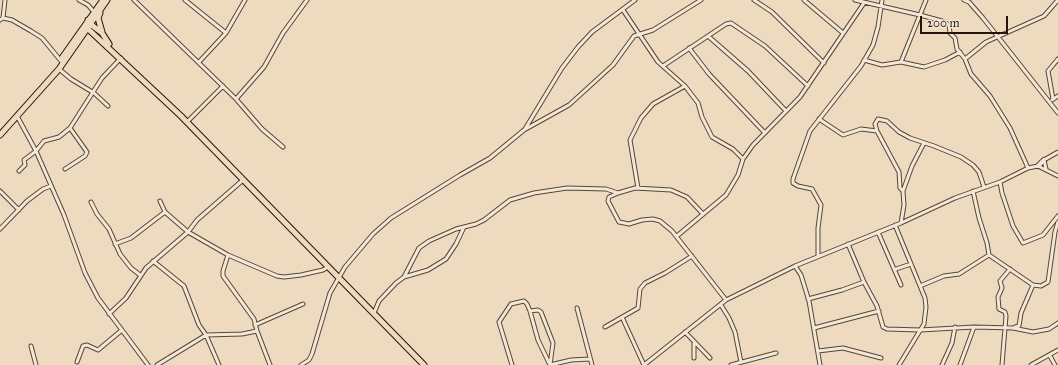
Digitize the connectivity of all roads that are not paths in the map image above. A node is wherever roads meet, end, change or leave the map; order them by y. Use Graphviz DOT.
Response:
graph roads {
  1 [pos="5,0"];
  2 [pos="79,0"];
  3 [pos="103,0"];
  4 [pos="107,0"];
  5 [pos="134,0"];
  6 [pos="185,0"];
  7 [pos="245,0"];
  8 [pos="307,0"];
  9 [pos="635,0"];
  10 [pos="702,0"];
  11 [pos="754,0"];
  12 [pos="804,0"];
  13 [pos="855,0"];
  14 [pos="882,0"];
  15 [pos="926,0"];
  16 [pos="964,0"];
  17 [pos="1058,0"];
  18 [pos="864,4"];
  19 [pos="881,5"];
  20 [pos="2,7"];
  21 [pos="101,9"];
  22 [pos="623,10"];
  23 [pos="94,12"];
  24 [pos="919,14"];
  25 [pos="1,19"];
  26 [pos="87,24"];
  27 [pos="102,33"];
  28 [pos="226,33"];
  29 [pos="843,33"];
  30 [pos="94,34"];
  31 [pos="640,34"];
  32 [pos="708,36"];
  33 [pos="998,37"];
  34 [pos="76,42"];
  35 [pos="689,48"];
  36 [pos="111,49"];
  37 [pos="960,52"];
  38 [pos="121,58"];
  39 [pos="965,59"];
  40 [pos="1058,59"];
  41 [pos="864,60"];
  42 [pos="61,61"];
  43 [pos="198,62"];
  44 [pos="901,62"];
  45 [pos="824,63"];
  46 [pos="663,66"];
  47 [pos="58,69"];
  48 [pos="49,79"];
  49 [pos="223,86"];
  50 [pos="685,86"];
  51 [pos="808,86"];
  52 [pos="94,92"];
  53 [pos="1058,96"];
  54 [pos="236,99"];
  55 [pos="1053,99"];
  56 [pos="1048,102"];
  57 [pos="108,106"];
  58 [pos="786,111"];
  59 [pos="1058,113"];
  60 [pos="17,116"];
  61 [pos="819,119"];
  62 [pos="187,122"];
  63 [pos="70,128"];
  64 [pos="524,130"];
  65 [pos="877,131"];
  66 [pos="764,133"];
  67 [pos="0,134"];
  68 [pos="924,143"];
  69 [pos="283,147"];
  70 [pos="36,151"];
  71 [pos="1058,152"];
  72 [pos="743,159"];
  73 [pos="1044,160"];
  74 [pos="1038,166"];
  75 [pos="1028,168"];
  76 [pos="65,169"];
  77 [pos="1046,169"];
  78 [pos="19,171"];
  79 [pos="1058,176"];
  80 [pos="243,180"];
  81 [pos="1000,182"];
  82 [pos="51,186"];
  83 [pos="984,187"];
  84 [pos="638,188"];
  85 [pos="0,191"];
  86 [pos="903,191"];
  87 [pos="973,191"];
  88 [pos="618,193"];
  89 [pos="160,201"];
  90 [pos="91,202"];
  91 [pos="19,210"];
  92 [pos="165,212"];
  93 [pos="703,214"];
  94 [pos="1058,216"];
  95 [pos="1058,222"];
  96 [pos="901,223"];
  97 [pos="894,225"];
  98 [pos="464,227"];
  99 [pos="0,229"];
  100 [pos="188,232"];
  101 [pos="878,232"];
  102 [pos="677,236"];
  103 [pos="115,244"];
  104 [pos="848,244"];
  105 [pos="818,255"];
  106 [pos="989,255"];
  107 [pos="228,256"];
  108 [pos="692,256"];
  109 [pos="153,261"];
  110 [pos="912,264"];
  111 [pos="795,266"];
  112 [pos="328,267"];
  113 [pos="896,269"];
  114 [pos="1010,269"];
  115 [pos="140,275"];
  116 [pos="404,277"];
  117 [pos="339,278"];
  118 [pos="864,282"];
  119 [pos="1032,284"];
  120 [pos="901,285"];
  121 [pos="920,286"];
  122 [pos="808,298"];
  123 [pos="726,300"];
  124 [pos="304,304"];
  125 [pos="721,304"];
  126 [pos="577,308"];
  127 [pos="530,311"];
  128 [pos="879,311"];
  129 [pos="109,314"];
  130 [pos="374,314"];
  131 [pos="622,317"];
  132 [pos="1058,323"];
  133 [pos="924,324"];
  134 [pos="255,325"];
  135 [pos="605,327"];
  136 [pos="955,327"];
  137 [pos="974,327"];
  138 [pos="814,328"];
  139 [pos="1005,328"];
  140 [pos="1013,328"];
  141 [pos="122,330"];
  142 [pos="920,330"];
  143 [pos="925,330"];
  144 [pos="256,331"];
  145 [pos="685,332"];
  146 [pos="206,335"];
  147 [pos="694,342"];
  148 [pos="30,346"];
  149 [pos="1058,350"];
  150 [pos="818,351"];
  151 [pos="776,353"];
  152 [pos="1050,356"];
  153 [pos="694,358"];
  154 [pos="710,358"];
  155 [pos="881,358"];
  156 [pos="590,359"];
  157 [pos="77,362"];
  158 [pos="741,362"];
  159 [pos="36,365"];
  160 [pos="148,365"];
  161 [pos="157,365"];
  162 [pos="219,365"];
  163 [pos="270,365"];
  164 [pos="301,365"];
  165 [pos="424,365"];
  166 [pos="512,365"];
  167 [pos="550,365"];
  168 [pos="592,365"];
  169 [pos="644,365"];
  170 [pos="731,365"];
  171 [pos="820,365"];
  172 [pos="899,365"];
  173 [pos="942,365"];
  174 [pos="960,365"];
  175 [pos="1002,365"];
  176 [pos="1031,365"];
  177 [pos="1055,365"];
  1 -- 20 [label="street"];
  2 -- 23 [label="street"];
  3 -- 23 [label="main road"];
  4 -- 21 [label="main road"];
  5 -- 43 [label="street"];
  6 -- 28 [label="street"];
  7 -- 28 [label="street"];
  8 -- 54 [label="street"];
  9 -- 22 [label="street"];
  10 -- 31 [label="street"];
  11 -- 45 [label="street"];
  12 -- 29 [label="street"];
  13 -- 18 [label="street"];
  14 -- 19 [label="street"];
  15 -- 24 [label="street"];
  16 -- 33 [label="street"];
  17 -- 33 [label="street"];
  18 -- 19 [label="street"];
  18 -- 29 [label="street"];
  19 -- 24 [label="street"];
  19 -- 41 [label="street"];
  20 -- 25 [label="street"];
  21 -- 26 [label="main road"];
  21 -- 27 [label="main road"];
  22 -- 31 [label="street"];
  22 -- 64 [label="street"];
  23 -- 26 [label="main road"];
  24 -- 37 [label="street"];
  24 -- 44 [label="street"];
  25 -- 42 [label="street"];
  26 -- 27 [label="main road"];
  26 -- 30 [label="main road"];
  26 -- 34 [label="main road"];
  26 -- 42 [label="main road"];
  27 -- 36 [label="main road"];
  28 -- 43 [label="street"];
  29 -- 45 [label="street"];
  30 -- 34 [label="main road"];
  30 -- 36 [label="main road"];
  31 -- 46 [label="street"];
  31 -- 64 [label="street"];
  32 -- 35 [label="street"];
  32 -- 51 [label="street"];
  32 -- 58 [label="street"];
  33 -- 39 [label="street"];
  33 -- 56 [label="street"];
  34 -- 47 [label="main road"];
  35 -- 46 [label="street"];
  35 -- 66 [label="street"];
  36 -- 38 [label="main road"];
  37 -- 39 [label="street"];
  37 -- 44 [label="street"];
  38 -- 52 [label="street"];
  38 -- 62 [label="main road"];
  39 -- 75 [label="street"];
  40 -- 55 [label="street"];
  41 -- 44 [label="street"];
  41 -- 61 [label="street"];
  42 -- 48 [label="main road"];
  43 -- 49 [label="street"];
  45 -- 51 [label="street"];
  46 -- 50 [label="street"];
  47 -- 48 [label="main road"];
  47 -- 52 [label="street"];
  48 -- 60 [label="main road"];
  49 -- 54 [label="street"];
  49 -- 62 [label="street"];
  50 -- 72 [label="street"];
  50 -- 84 [label="street"];
  51 -- 58 [label="street"];
  52 -- 57 [label="street"];
  52 -- 63 [label="street"];
  53 -- 55 [label="street"];
  54 -- 69 [label="street"];
  55 -- 56 [label="street"];
  56 -- 59 [label="street"];
  58 -- 66 [label="street"];
  60 -- 67 [label="main road"];
  60 -- 70 [label="street"];
  61 -- 65 [label="street"];
  61 -- 105 [label="street"];
  62 -- 80 [label="main road"];
  63 -- 70 [label="street"];
  63 -- 76 [label="street"];
  64 -- 117 [label="street"];
  65 -- 68 [label="street"];
  65 -- 86 [label="street"];
  66 -- 72 [label="street"];
  68 -- 83 [label="street"];
  68 -- 86 [label="street"];
  70 -- 78 [label="street"];
  70 -- 82 [label="street"];
  71 -- 73 [label="street"];
  72 -- 93 [label="street"];
  73 -- 74 [label="street"];
  73 -- 77 [label="street"];
  74 -- 75 [label="street"];
  74 -- 77 [label="street"];
  75 -- 81 [label="street"];
  77 -- 79 [label="street"];
  80 -- 100 [label="street"];
  80 -- 112 [label="main road"];
  81 -- 83 [label="street"];
  81 -- 94 [label="street"];
  82 -- 91 [label="street"];
  82 -- 129 [label="street"];
  83 -- 87 [label="street"];
  84 -- 88 [label="street"];
  84 -- 93 [label="street"];
  85 -- 91 [label="street"];
  86 -- 96 [label="street"];
  87 -- 96 [label="street"];
  87 -- 106 [label="street"];
  88 -- 98 [label="street"];
  88 -- 102 [label="street"];
  89 -- 92 [label="street"];
  90 -- 103 [label="street"];
  91 -- 99 [label="street"];
  92 -- 100 [label="street"];
  92 -- 103 [label="street"];
  93 -- 102 [label="street"];
  95 -- 119 [label="street"];
  96 -- 97 [label="street"];
  97 -- 101 [label="street"];
  97 -- 110 [label="street"];
  98 -- 116 [label="street"];
  98 -- 116 [label="street"];
  100 -- 107 [label="street"];
  100 -- 109 [label="street"];
  101 -- 104 [label="street"];
  101 -- 113 [label="street"];
  102 -- 108 [label="street"];
  103 -- 115 [label="street"];
  104 -- 105 [label="street"];
  104 -- 118 [label="street"];
  105 -- 111 [label="street"];
  106 -- 114 [label="street"];
  106 -- 121 [label="street"];
  107 -- 112 [label="street"];
  107 -- 134 [label="street"];
  108 -- 123 [label="street"];
  108 -- 131 [label="street"];
  109 -- 115 [label="street"];
  109 -- 146 [label="street"];
  110 -- 113 [label="street"];
  110 -- 121 [label="street"];
  111 -- 122 [label="street"];
  111 -- 123 [label="street"];
  112 -- 117 [label="main road"];
  113 -- 120 [label="street"];
  114 -- 119 [label="street"];
  114 -- 139 [label="street"];
  115 -- 129 [label="street"];
  116 -- 130 [label="street"];
  117 -- 130 [label="main road"];
  117 -- 164 [label="street"];
  118 -- 122 [label="street"];
  118 -- 128 [label="street"];
  119 -- 140 [label="street"];
  121 -- 133 [label="street"];
  122 -- 138 [label="street"];
  123 -- 125 [label="street"];
  124 -- 134 [label="street"];
  125 -- 145 [label="street"];
  125 -- 158 [label="street"];
  126 -- 156 [label="street"];
  127 -- 166 [label="street"];
  127 -- 167 [label="street"];
  127 -- 167 [label="street"];
  128 -- 138 [label="street"];
  128 -- 142 [label="street"];
  129 -- 141 [label="street"];
  130 -- 165 [label="main road"];
  131 -- 135 [label="street"];
  131 -- 169 [label="street"];
  132 -- 140 [label="street"];
  133 -- 142 [label="street"];
  133 -- 143 [label="street"];
  134 -- 144 [label="street"];
  136 -- 137 [label="street"];
  136 -- 143 [label="street"];
  136 -- 173 [label="street"];
  137 -- 139 [label="street"];
  137 -- 174 [label="street"];
  138 -- 150 [label="street"];
  139 -- 140 [label="street"];
  139 -- 175 [label="street"];
  141 -- 157 [label="street"];
  141 -- 160 [label="street"];
  142 -- 143 [label="street"];
  142 -- 172 [label="street"];
  144 -- 146 [label="street"];
  144 -- 163 [label="street"];
  145 -- 147 [label="street"];
  145 -- 169 [label="street"];
  146 -- 161 [label="street"];
  146 -- 162 [label="street"];
  147 -- 153 [label="street"];
  147 -- 154 [label="street"];
  148 -- 159 [label="street"];
  149 -- 152 [label="street"];
  150 -- 155 [label="street"];
  150 -- 171 [label="street"];
  151 -- 158 [label="street"];
  152 -- 176 [label="street"];
  152 -- 177 [label="street"];
  156 -- 167 [label="street"];
  156 -- 168 [label="street"];
  158 -- 170 [label="street"];
}
